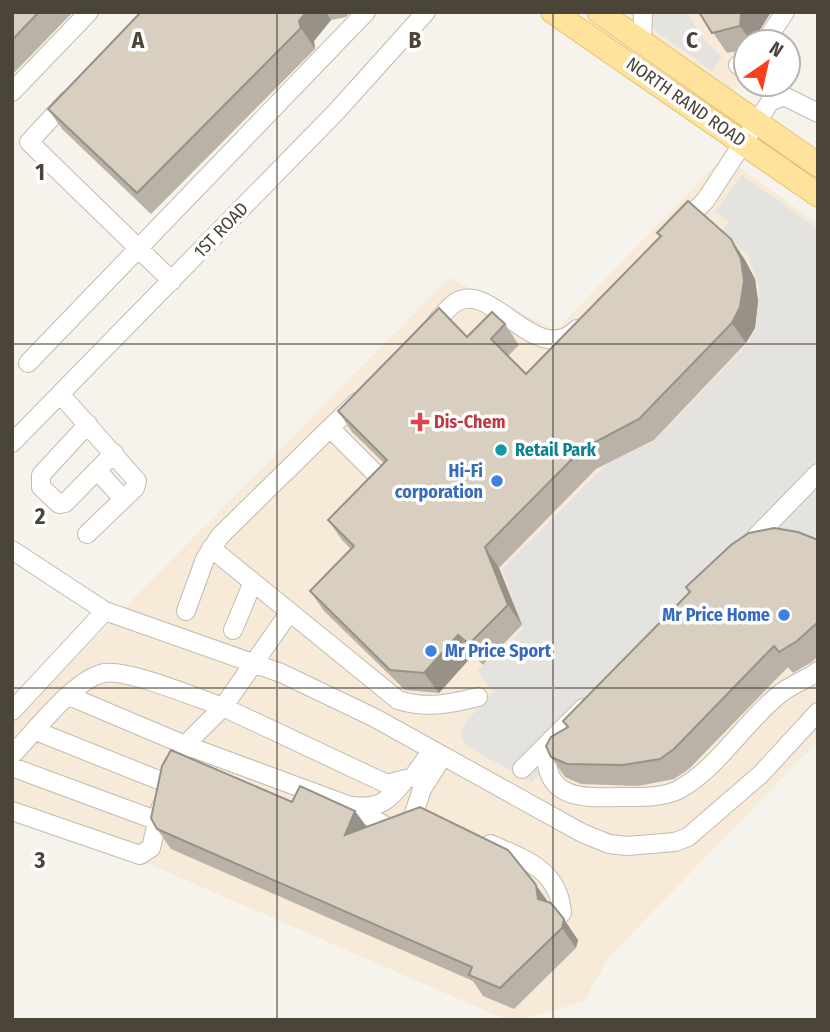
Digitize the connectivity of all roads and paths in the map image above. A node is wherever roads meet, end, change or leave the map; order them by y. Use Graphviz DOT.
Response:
graph roads {
  1 [pos="89,12"];
  2 [pos="366,12"];
  3 [pos="426,12"];
  4 [pos="554,12"];
  5 [pos="599,12"];
  6 [pos="643,12"];
  7 [pos="785,12"];
  8 [pos="774,28"];
  9 [pos="642,42"];
  10 [pos="84,82"];
  11 [pos="12,92"];
  12 [pos="818,113"];
  13 [pos="757,123"];
  14 [pos="745,143"];
  15 [pos="818,165"];
  16 [pos="818,195"];
  17 [pos="670,234"];
  18 [pos="140,247"];
  19 [pos="172,281"];
  20 [pos="587,318"];
  21 [pos="417,343"];
  22 [pos="28,363"];
  23 [pos="369,390"];
  24 [pos="61,394"];
  25 [pos="88,424"];
  26 [pos="330,428"];
  27 [pos="12,443"];
  28 [pos="114,453"];
  29 [pos="97,470"];
  30 [pos="818,473"];
  31 [pos="385,483"];
  32 [pos="123,499"];
  33 [pos="87,534"];
  34 [pos="211,548"];
  35 [pos="12,550"];
  36 [pos="732,561"];
  37 [pos="253,582"];
  38 [pos="105,611"];
  39 [pos="186,611"];
  40 [pos="289,612"];
  41 [pos="233,631"];
  42 [pos="252,664"];
  43 [pos="818,671"];
  44 [pos="69,696"];
  45 [pos="478,697"];
  46 [pos="594,698"];
  47 [pos="223,707"];
  48 [pos="12,710"];
  49 [pos="818,712"];
  50 [pos="36,731"];
  51 [pos="547,744"];
  52 [pos="185,745"];
  53 [pos="438,753"];
  54 [pos="12,755"];
  55 [pos="12,766"];
  56 [pos="522,769"];
  57 [pos="404,781"];
  58 [pos="166,783"];
  59 [pos="419,800"];
  60 [pos="350,806"];
  61 [pos="12,811"];
  62 [pos="432,814"];
  63 [pos="158,821"];
  64 [pos="479,839"];
  65 [pos="562,913"];
  1 -- 11 [label="street"];
  2 -- 18 [label="street"];
  3 -- 19 [label="street, 1ST ROAD"];
  4 -- 14 [label="main road, NORTH RAND ROAD"];
  5 -- 9 [label="main road, NORTH RAND ROAD"];
  6 -- 9 [label="street"];
  7 -- 8 [label="street"];
  9 -- 13 [label="main road, NORTH RAND ROAD"];
  10 -- 18 [label="street"];
  12 -- 13 [label="street"];
  13 -- 14 [label="street"];
  13 -- 15 [label="main road, NORTH RAND ROAD"];
  14 -- 16 [label="main road, NORTH RAND ROAD"];
  14 -- 17 [label="street"];
  18 -- 19 [label="street"];
  18 -- 22 [label="street"];
  19 -- 24 [label="street, 1ST ROAD"];
  20 -- 21 [label="street"];
  23 -- 26 [label="street"];
  24 -- 25 [label="street"];
  24 -- 27 [label="street, 1ST ROAD"];
  25 -- 28 [label="street"];
  25 -- 29 [label="street"];
  26 -- 31 [label="street"];
  26 -- 34 [label="street"];
  28 -- 29 [label="street"];
  28 -- 32 [label="street"];
  29 -- 32 [label="street"];
  30 -- 36 [label="street"];
  32 -- 33 [label="street"];
  34 -- 37 [label="street"];
  34 -- 39 [label="street"];
  35 -- 38 [label="street"];
  37 -- 40 [label="street"];
  37 -- 41 [label="street"];
  38 -- 42 [label="street"];
  38 -- 48 [label="street"];
  40 -- 42 [label="street"];
  40 -- 45 [label="street"];
  42 -- 47 [label="street"];
  42 -- 53 [label="street"];
  43 -- 51 [label="street"];
  44 -- 47 [label="street"];
  44 -- 50 [label="street"];
  44 -- 52 [label="street"];
  46 -- 51 [label="street"];
  47 -- 52 [label="street"];
  47 -- 57 [label="street"];
  49 -- 53 [label="street"];
  50 -- 54 [label="street"];
  50 -- 58 [label="street"];
  51 -- 56 [label="street"];
  52 -- 58 [label="street"];
  52 -- 60 [label="street"];
  53 -- 57 [label="street"];
  53 -- 59 [label="street"];
  55 -- 63 [label="street"];
  57 -- 60 [label="street"];
  58 -- 63 [label="street"];
  59 -- 60 [label="street"];
  59 -- 62 [label="street"];
  61 -- 63 [label="street"];
  64 -- 65 [label="street"];
}
